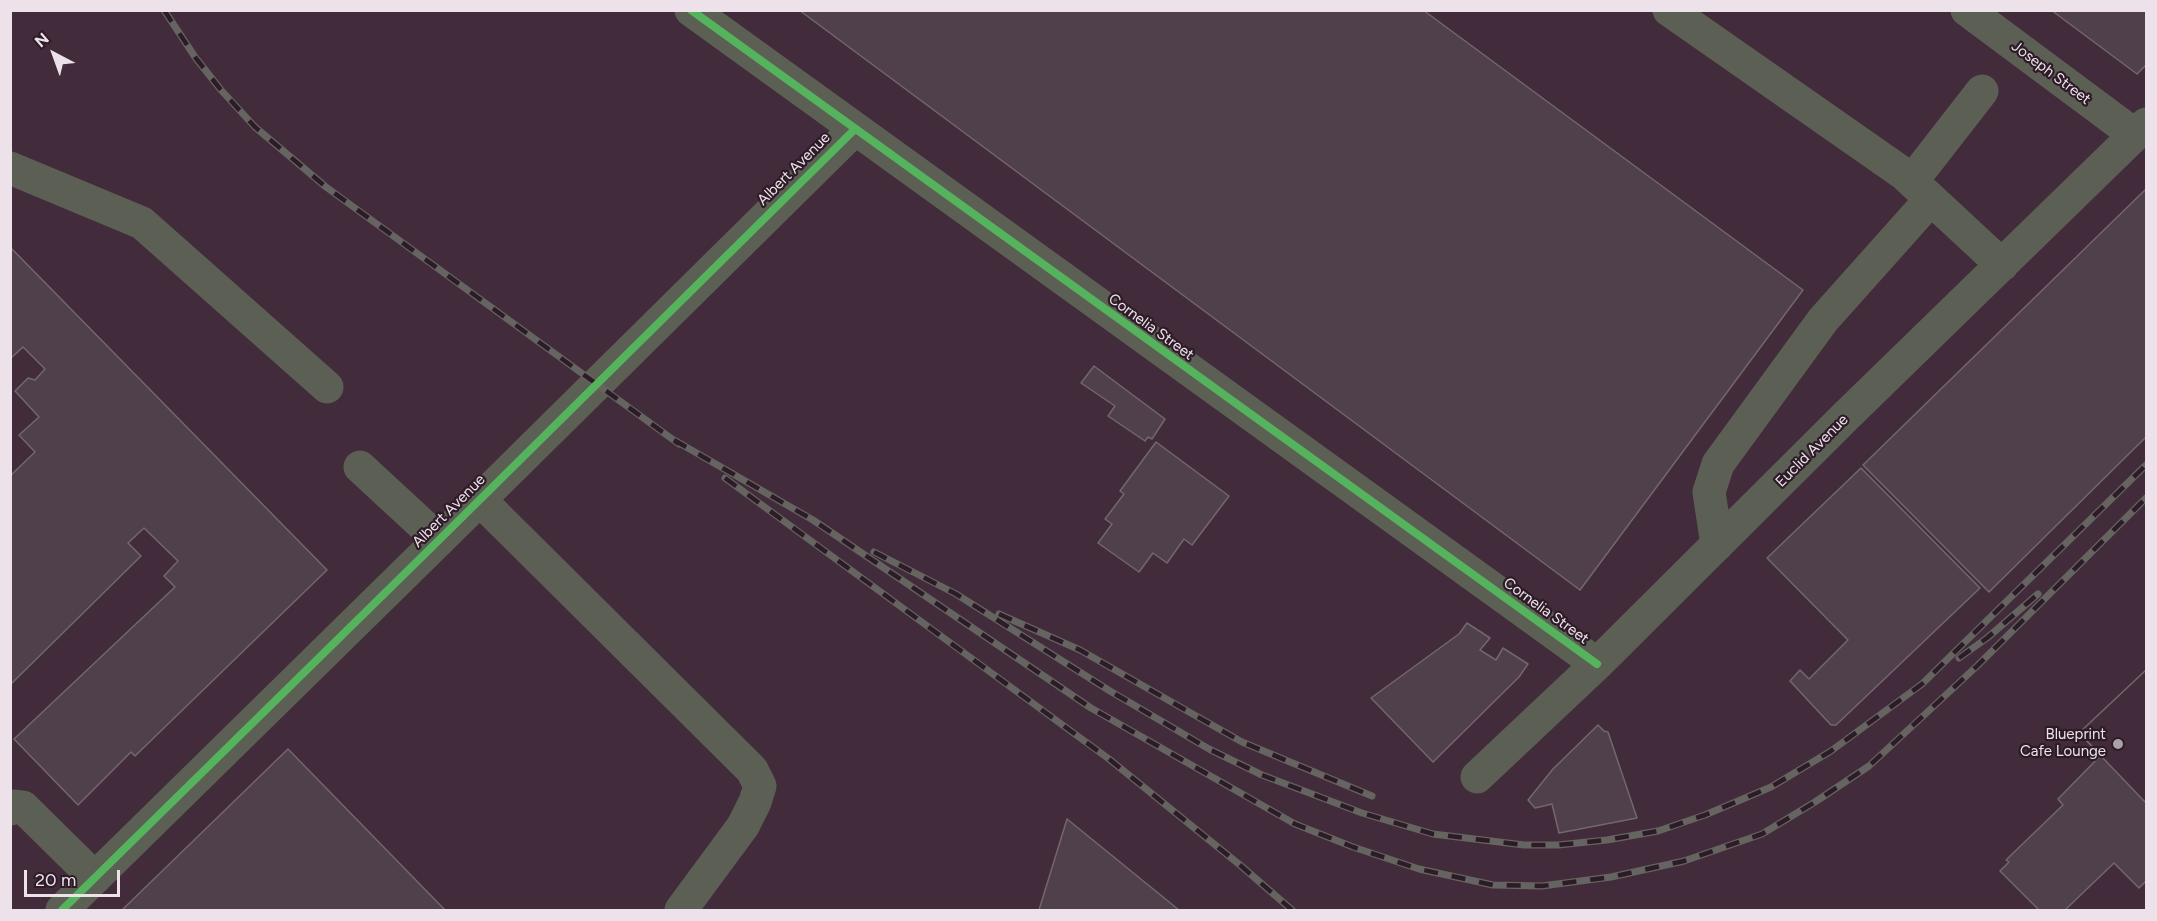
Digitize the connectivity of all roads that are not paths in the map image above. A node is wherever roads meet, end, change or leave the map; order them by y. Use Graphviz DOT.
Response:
graph roads {
  1 [pos="691,10"];
  2 [pos="1669,10"];
  3 [pos="1968,10"];
  4 [pos="1982,91"];
  5 [pos="854,130"];
  6 [pos="2141,130"];
  7 [pos="10,168"];
  8 [pos="1922,190"];
  9 [pos="2002,266"];
  10 [pos="327,387"];
  11 [pos="360,467"];
  12 [pos="480,500"];
  13 [pos="439,540"];
  14 [pos="1717,544"];
  15 [pos="1597,664"];
  16 [pos="1477,777"];
  17 [pos="10,809"];
  18 [pos="94,878"];
  19 [pos="62,910"];
  20 [pos="681,910"];
  1 -- 5 [label="street, Cornelia Street"];
  2 -- 8 [label="street"];
  3 -- 6 [label="street, Joseph Street"];
  4 -- 8 [label="street"];
  5 -- 12 [label="street, Albert Avenue"];
  5 -- 15 [label="street, Cornelia Street"];
  6 -- 9 [label="street, Euclid Avenue"];
  7 -- 10 [label="street"];
  8 -- 9 [label="street"];
  8 -- 14 [label="street"];
  9 -- 14 [label="street, Euclid Avenue"];
  11 -- 13 [label="street"];
  12 -- 13 [label="street, Albert Avenue"];
  12 -- 20 [label="street"];
  13 -- 18 [label="street, Albert Avenue"];
  14 -- 15 [label="street, Euclid Avenue"];
  15 -- 16 [label="street, Euclid Avenue"];
  17 -- 18 [label="street"];
  18 -- 19 [label="street, Albert Avenue"];
}
